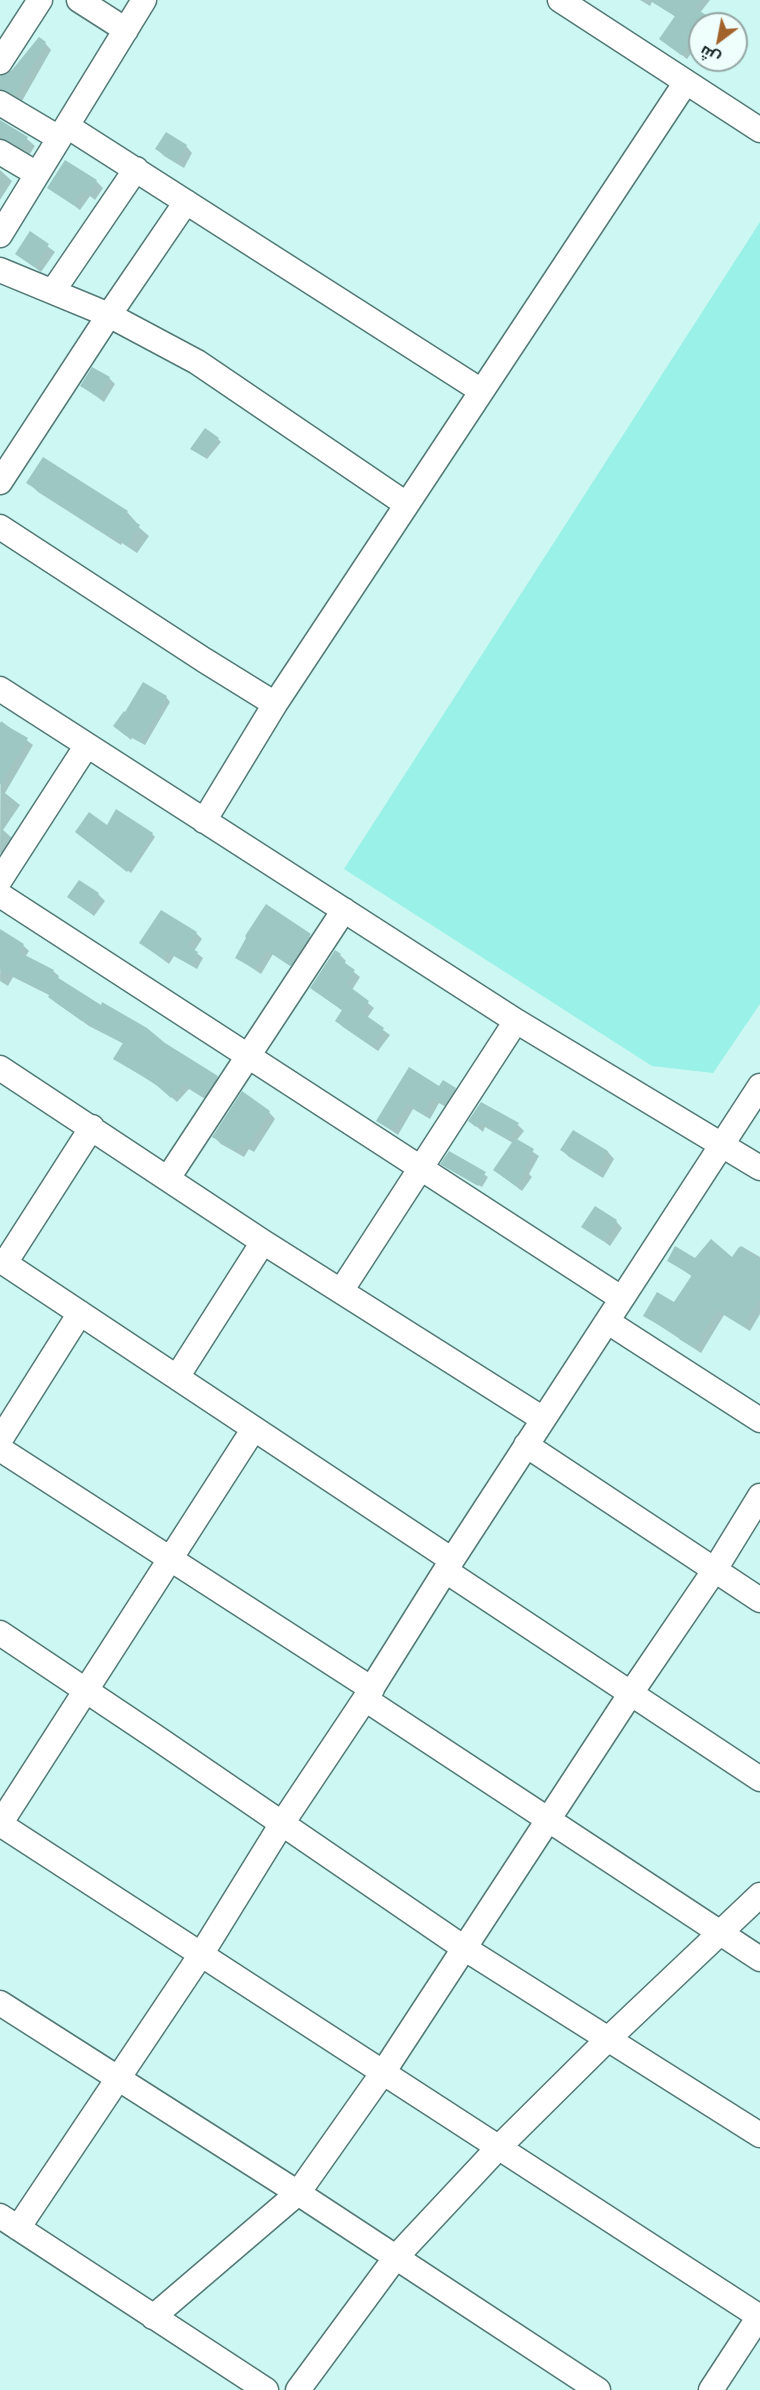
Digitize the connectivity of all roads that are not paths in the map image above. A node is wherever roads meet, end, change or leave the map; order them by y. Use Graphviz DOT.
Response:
graph roads {
  1 [pos="40,0"];
  2 [pos="79,0"];
  3 [pos="144,0"];
  4 [pos="560,0"];
  5 [pos="126,30"];
  6 [pos="0,62"];
  7 [pos="686,82"];
  8 [pos="0,104"];
  9 [pos="758,123"];
  10 [pos="63,132"];
  11 [pos="0,152"];
  12 [pos="136,170"];
  13 [pos="37,174"];
  14 [pos="186,202"];
  15 [pos="0,235"];
  16 [pos="0,270"];
  17 [pos="53,291"];
  18 [pos="109,315"];
  19 [pos="480,390"];
  20 [pos="0,482"];
  21 [pos="406,504"];
  22 [pos="0,527"];
  23 [pos="0,689"];
  24 [pos="275,704"];
  25 [pos="87,745"];
  26 [pos="204,821"];
  27 [pos="0,880"];
  28 [pos="0,895"];
  29 [pos="344,910"];
  30 [pos="516,1021"];
  31 [pos="249,1056"];
  32 [pos="0,1068"];
  33 [pos="760,1086"];
  34 [pos="92,1127"];
  35 [pos="722,1144"];
  36 [pos="422,1168"];
  37 [pos="760,1168"];
  38 [pos="168,1178"];
  39 [pos="263,1242"];
  40 [pos="3,1261"];
  41 [pos="341,1291"];
  42 [pos="621,1298"];
  43 [pos="80,1312"];
  44 [pos="608,1322"];
  45 [pos="177,1377"];
  46 [pos="543,1419"];
  47 [pos="760,1420"];
  48 [pos="253,1430"];
  49 [pos="0,1440"];
  50 [pos="526,1445"];
  51 [pos="0,1449"];
  52 [pos="760,1496"];
  53 [pos="171,1558"];
  54 [pos="449,1566"];
  55 [pos="714,1571"];
  56 [pos="760,1600"];
  57 [pos="0,1634"];
  58 [pos="86,1690"];
  59 [pos="631,1693"];
  60 [pos="368,1694"];
  61 [pos="760,1779"];
  62 [pos="547,1820"];
  63 [pos="0,1824"];
  64 [pos="281,1825"];
  65 [pos="760,1895"];
  66 [pos="719,1932"];
  67 [pos="464,1948"];
  68 [pos="202,1953"];
  69 [pos="760,1959"];
  70 [pos="0,2003"];
  71 [pos="607,2040"];
  72 [pos="384,2071"];
  73 [pos="119,2079"];
  74 [pos="760,2135"];
  75 [pos="498,2148"];
  76 [pos="298,2193"];
  77 [pos="9,2222"];
  78 [pos="396,2257"];
  79 [pos="760,2316"];
  80 [pos="153,2317"];
  81 [pos="266,2390"];
  82 [pos="298,2390"];
  83 [pos="598,2390"];
  84 [pos="711,2390"];
  1 -- 6 [label="street"];
  2 -- 5 [label="street"];
  3 -- 5 [label="street"];
  4 -- 7 [label="street"];
  5 -- 10 [label="street"];
  7 -- 9 [label="street"];
  7 -- 19 [label="street"];
  8 -- 10 [label="street"];
  10 -- 12 [label="street"];
  10 -- 13 [label="street"];
  11 -- 13 [label="street"];
  12 -- 14 [label="street"];
  12 -- 17 [label="street"];
  13 -- 15 [label="street"];
  14 -- 18 [label="street"];
  14 -- 19 [label="street"];
  16 -- 17 [label="street"];
  17 -- 18 [label="street"];
  18 -- 20 [label="street"];
  18 -- 21 [label="street"];
  19 -- 21 [label="street"];
  21 -- 24 [label="street"];
  22 -- 24 [label="street"];
  23 -- 25 [label="street"];
  24 -- 26 [label="street"];
  25 -- 26 [label="street"];
  25 -- 27 [label="street"];
  26 -- 29 [label="street"];
  28 -- 31 [label="street"];
  29 -- 30 [label="street"];
  29 -- 31 [label="street"];
  30 -- 35 [label="street"];
  30 -- 36 [label="street"];
  31 -- 36 [label="street"];
  31 -- 38 [label="street"];
  32 -- 34 [label="street"];
  33 -- 35 [label="street"];
  34 -- 38 [label="street"];
  34 -- 40 [label="street"];
  35 -- 37 [label="street"];
  35 -- 42 [label="street"];
  36 -- 41 [label="street"];
  36 -- 42 [label="street"];
  38 -- 39 [label="street"];
  39 -- 41 [label="street"];
  39 -- 45 [label="street"];
  40 -- 43 [label="street"];
  41 -- 46 [label="street"];
  42 -- 44 [label="street"];
  43 -- 45 [label="street"];
  43 -- 49 [label="street"];
  44 -- 46 [label="street"];
  44 -- 47 [label="street"];
  45 -- 48 [label="street"];
  46 -- 50 [label="street"];
  48 -- 53 [label="street"];
  48 -- 54 [label="street"];
  50 -- 54 [label="street"];
  50 -- 55 [label="street"];
  51 -- 53 [label="street"];
  52 -- 55 [label="street"];
  53 -- 58 [label="street"];
  53 -- 60 [label="street"];
  54 -- 59 [label="street"];
  54 -- 60 [label="street"];
  55 -- 56 [label="street"];
  55 -- 59 [label="street"];
  57 -- 58 [label="street"];
  58 -- 63 [label="street"];
  58 -- 64 [label="street"];
  59 -- 61 [label="street"];
  59 -- 62 [label="street"];
  60 -- 62 [label="street"];
  60 -- 64 [label="street"];
  62 -- 66 [label="street"];
  62 -- 67 [label="street"];
  63 -- 68 [label="street"];
  64 -- 67 [label="street"];
  64 -- 68 [label="street"];
  65 -- 66 [label="street"];
  66 -- 69 [label="street"];
  66 -- 71 [label="street"];
  67 -- 71 [label="street"];
  67 -- 72 [label="street"];
  68 -- 72 [label="street"];
  68 -- 73 [label="street"];
  70 -- 73 [label="street"];
  71 -- 74 [label="street"];
  71 -- 75 [label="street"];
  72 -- 75 [label="street"];
  72 -- 76 [label="street"];
  73 -- 76 [label="street"];
  73 -- 77 [label="street"];
  75 -- 78 [label="street"];
  75 -- 79 [label="street"];
  76 -- 78 [label="street"];
  76 -- 80 [label="street"];
  77 -- 80 [label="street"];
  78 -- 82 [label="street"];
  78 -- 83 [label="street"];
  79 -- 84 [label="street"];
  80 -- 81 [label="street"];
}
